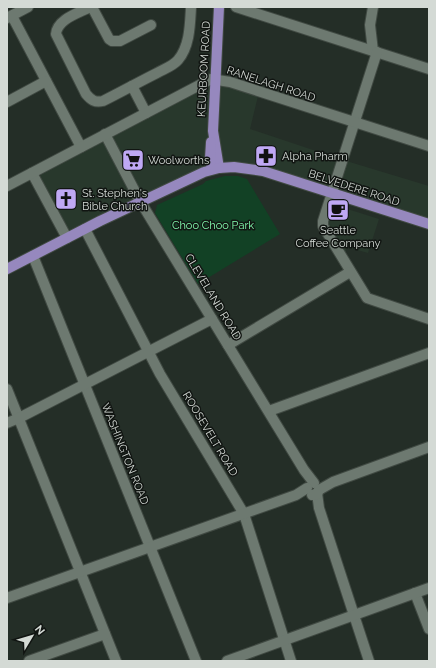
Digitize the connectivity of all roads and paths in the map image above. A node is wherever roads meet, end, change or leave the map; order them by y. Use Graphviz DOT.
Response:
graph roads {
  1 [pos="28,7"];
  2 [pos="91,7"];
  3 [pos="191,7"];
  4 [pos="219,7"];
  5 [pos="236,7"];
  6 [pos="373,7"];
  7 [pos="9,17"];
  8 [pos="151,25"];
  9 [pos="375,52"];
  10 [pos="429,69"];
  11 [pos="216,79"];
  12 [pos="46,81"];
  13 [pos="134,85"];
  14 [pos="7,102"];
  15 [pos="148,112"];
  16 [pos="355,123"];
  17 [pos="105,134"];
  18 [pos="429,146"];
  19 [pos="81,147"];
  20 [pos="216,169"];
  21 [pos="32,173"];
  22 [pos="7,186"];
  23 [pos="332,194"];
  24 [pos="140,201"];
  25 [pos="429,224"];
  26 [pos="85,229"];
  27 [pos="67,238"];
  28 [pos="33,256"];
  29 [pos="7,269"];
  30 [pos="350,272"];
  31 [pos="212,318"];
  32 [pos="429,319"];
  33 [pos="228,345"];
  34 [pos="148,352"];
  35 [pos="429,353"];
  36 [pos="85,385"];
  37 [pos="7,389"];
  38 [pos="269,411"];
  39 [pos="19,418"];
  40 [pos="7,423"];
  41 [pos="429,447"];
  42 [pos="313,489"];
  43 [pos="244,514"];
  44 [pos="150,547"];
  45 [pos="80,572"];
  46 [pos="429,588"];
  47 [pos="415,593"];
  48 [pos="7,598"];
  49 [pos="354,615"];
  50 [pos="429,629"];
  51 [pos="105,634"];
  52 [pos="284,640"];
  53 [pos="29,661"];
  54 [pos="116,661"];
  55 [pos="196,661"];
  56 [pos="227,661"];
  57 [pos="291,661"];
  58 [pos="369,661"];
  1 -- 7 [label="street"];
  2 -- 8 [label="street"];
  2 -- 13 [label="street"];
  3 -- 13 [label="street"];
  4 -- 11 [label="main road, KEURBOOM ROAD"];
  5 -- 9 [label="street"];
  6 -- 9 [label="street"];
  7 -- 12 [label="street"];
  9 -- 10 [label="street"];
  9 -- 16 [label="street"];
  11 -- 15 [label="street, RANELAGH ROAD"];
  11 -- 16 [label="street, RANELAGH ROAD"];
  11 -- 20 [label="main road, KEURBOOM ROAD"];
  12 -- 14 [label="street"];
  12 -- 19 [label="street"];
  13 -- 15 [label="street"];
  15 -- 17 [label="street, RANELAGH ROAD"];
  16 -- 18 [label="street, RANELAGH ROAD"];
  16 -- 23 [label="street"];
  17 -- 19 [label="street, RANELAGH ROAD"];
  17 -- 24 [label="street, CLEVELAND ROAD"];
  19 -- 21 [label="street, RANELAGH ROAD"];
  20 -- 23 [label="main road, BELVEDERE ROAD"];
  20 -- 24 [label="main road, BELVEDERE ROAD"];
  21 -- 22 [label="street, RANELAGH ROAD"];
  21 -- 27 [label="street"];
  23 -- 25 [label="main road, BELVEDERE ROAD"];
  23 -- 30 [label="street"];
  24 -- 26 [label="main road, BELVEDERE ROAD"];
  24 -- 31 [label="street, CLEVELAND ROAD"];
  26 -- 27 [label="main road, BELVEDERE ROAD"];
  26 -- 34 [label="street, ROOSEVELT ROAD"];
  27 -- 28 [label="main road, BELVEDERE ROAD"];
  28 -- 29 [label="main road, BELVEDERE ROAD"];
  28 -- 36 [label="street, WASHINGTON ROAD"];
  30 -- 32 [label="street"];
  30 -- 33 [label="street"];
  31 -- 33 [label="street, CLEVELAND ROAD"];
  31 -- 34 [label="street"];
  33 -- 38 [label="street, CLEVELAND ROAD"];
  34 -- 36 [label="street"];
  34 -- 43 [label="street, ROOSEVELT ROAD"];
  35 -- 38 [label="street"];
  36 -- 39 [label="street"];
  36 -- 44 [label="street, WASHINGTON ROAD"];
  37 -- 39 [label="street"];
  38 -- 42 [label="street, CLEVELAND ROAD"];
  39 -- 40 [label="street"];
  39 -- 45 [label="street"];
  41 -- 42 [label="street"];
  42 -- 43 [label="street"];
  42 -- 49 [label="street, CLEVELAND ROAD"];
  43 -- 44 [label="street"];
  43 -- 52 [label="street, ROOSEVELT ROAD"];
  44 -- 45 [label="street"];
  44 -- 55 [label="street, WASHINGTON ROAD"];
  45 -- 48 [label="street"];
  45 -- 51 [label="street"];
  46 -- 47 [label="street"];
  47 -- 49 [label="street"];
  47 -- 50 [label="street"];
  49 -- 52 [label="street"];
  49 -- 58 [label="street, CLEVELAND ROAD"];
  51 -- 53 [label="street"];
  51 -- 54 [label="street"];
  52 -- 56 [label="street"];
  52 -- 57 [label="street, ROOSEVELT ROAD"];
}
